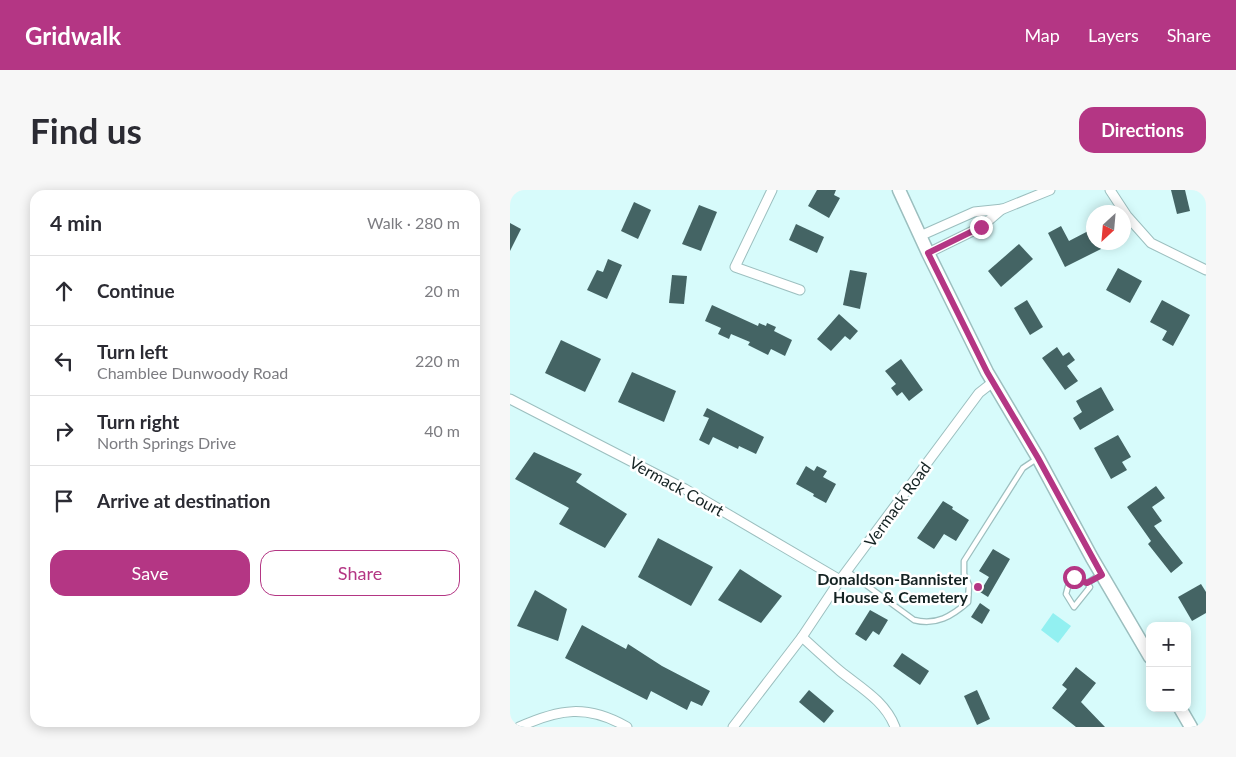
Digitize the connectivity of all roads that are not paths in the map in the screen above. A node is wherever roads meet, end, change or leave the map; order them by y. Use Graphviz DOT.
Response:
graph roads {
  1 [pos="772,190"];
  2 [pos="899,190"];
  3 [pos="1050,190"];
  4 [pos="1110,190"];
  5 [pos="1003,209"];
  6 [pos="920,236"];
  7 [pos="928,253"];
  8 [pos="1206,270"];
  9 [pos="800,290"];
  10 [pos="993,382"];
  11 [pos="510,399"];
  12 [pos="1038,458"];
  13 [pos="847,572"];
  14 [pos="1102,575"];
  15 [pos="840,580"];
  16 [pos="1087,583"];
  17 [pos="802,637"];
  18 [pos="1146,650"];
  19 [pos="1182,712"];
  20 [pos="519,727"];
  21 [pos="627,727"];
  22 [pos="733,727"];
  23 [pos="895,727"];
  24 [pos="1191,727"];
  1 -- 9 [label="street"];
  2 -- 6 [label="street"];
  3 -- 5 [label="street"];
  4 -- 8 [label="street"];
  5 -- 6 [label="street"];
  5 -- 7 [label="street"];
  6 -- 7 [label="street"];
  7 -- 10 [label="street"];
  10 -- 12 [label="street"];
  10 -- 13 [label="street, Vermack Road"];
  11 -- 15 [label="street, Vermack Court"];
  12 -- 13 [label="lane"];
  12 -- 14 [label="street"];
  13 -- 15 [label="street, Vermack Road"];
  14 -- 16 [label="lane"];
  14 -- 18 [label="street"];
  15 -- 17 [label="street, Vermack Road"];
  16 -- 16 [label="lane"];
  17 -- 22 [label="street, Vermack Road"];
  17 -- 23 [label="street"];
  19 -- 24 [label="street"];
  20 -- 21 [label="street"];
}
